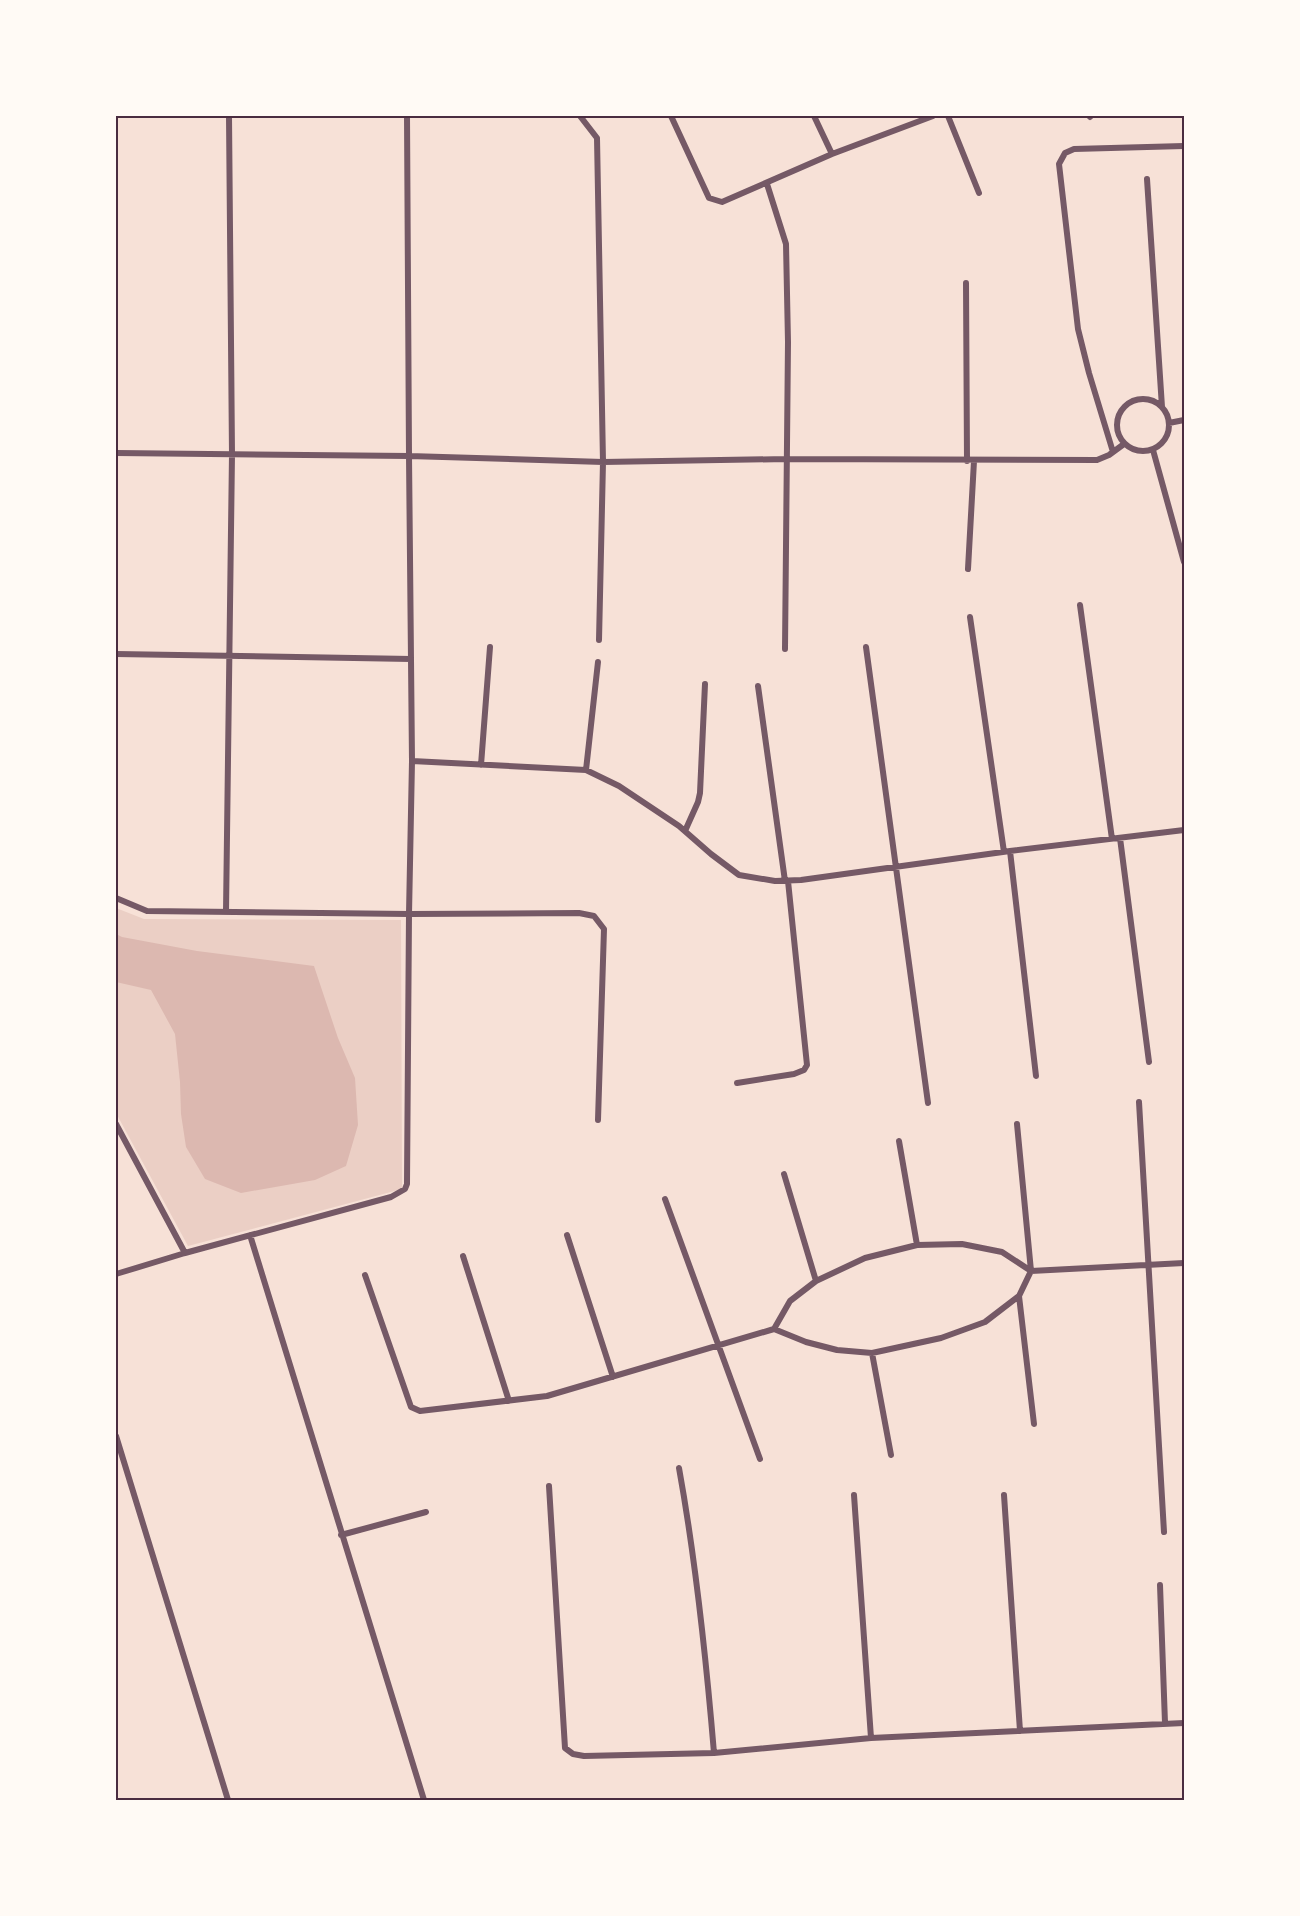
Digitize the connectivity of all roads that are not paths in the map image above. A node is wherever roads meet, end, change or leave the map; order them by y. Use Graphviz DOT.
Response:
graph roads {
  1 [pos="229,116"];
  2 [pos="407,116"];
  3 [pos="580,116"];
  4 [pos="671,116"];
  5 [pos="814,116"];
  6 [pos="933,116"];
  7 [pos="948,116"];
  8 [pos="1185,146"];
  9 [pos="832,154"];
  10 [pos="1147,179"];
  11 [pos="767,184"];
  12 [pos="979,193"];
  13 [pos="966,283"];
  14 [pos="1162,407"];
  15 [pos="1185,420"];
  16 [pos="1169,423"];
  17 [pos="1124,444"];
  18 [pos="1153,450"];
  19 [pos="1113,452"];
  20 [pos="116,453"];
  21 [pos="232,454"];
  22 [pos="409,456"];
  23 [pos="786,459"];
  24 [pos="974,460"];
  25 [pos="967,461"];
  26 [pos="603,462"];
  27 [pos="1185,562"];
  28 [pos="968,569"];
  29 [pos="1080,605"];
  30 [pos="970,617"];
  31 [pos="599,640"];
  32 [pos="490,647"];
  33 [pos="866,647"];
  34 [pos="785,649"];
  35 [pos="116,654"];
  36 [pos="228,655"];
  37 [pos="411,659"];
  38 [pos="598,662"];
  39 [pos="705,684"];
  40 [pos="758,686"];
  41 [pos="412,761"];
  42 [pos="481,765"];
  43 [pos="586,770"];
  44 [pos="1185,830"];
  45 [pos="685,831"];
  46 [pos="1120,838"];
  47 [pos="1112,839"];
  48 [pos="1007,852"];
  49 [pos="897,867"];
  50 [pos="786,881"];
  51 [pos="116,898"];
  52 [pos="226,912"];
  53 [pos="409,914"];
  54 [pos="1149,1062"];
  55 [pos="1036,1076"];
  56 [pos="737,1083"];
  57 [pos="1139,1102"];
  58 [pos="928,1103"];
  59 [pos="598,1120"];
  60 [pos="116,1124"];
  61 [pos="1017,1124"];
  62 [pos="899,1141"];
  63 [pos="784,1174"];
  64 [pos="665,1199"];
  65 [pos="567,1234"];
  66 [pos="250,1235"];
  67 [pos="917,1245"];
  68 [pos="185,1253"];
  69 [pos="463,1256"];
  70 [pos="1185,1263"];
  71 [pos="1149,1264"];
  72 [pos="1030,1271"];
  73 [pos="116,1274"];
  74 [pos="365,1275"];
  75 [pos="816,1281"];
  76 [pos="1019,1296"];
  77 [pos="774,1329"];
  78 [pos="720,1345"];
  79 [pos="872,1353"];
  80 [pos="613,1377"];
  81 [pos="509,1401"];
  82 [pos="1034,1424"];
  83 [pos="116,1436"];
  84 [pos="891,1455"];
  85 [pos="760,1459"];
  86 [pos="679,1468"];
  87 [pos="549,1486"];
  88 [pos="854,1495"];
  89 [pos="1004,1495"];
  90 [pos="426,1512"];
  91 [pos="1164,1532"];
  92 [pos="341,1534"];
  93 [pos="1160,1585"];
  94 [pos="1185,1722"];
  95 [pos="1164,1723"];
  96 [pos="1020,1731"];
  97 [pos="871,1738"];
  98 [pos="714,1753"];
  99 [pos="228,1800"];
  100 [pos="424,1800"];
  1 -- 21 [label="street"];
  2 -- 22 [label="street"];
  3 -- 26 [label="street"];
  4 -- 11 [label="street"];
  5 -- 9 [label="street"];
  6 -- 9 [label="street"];
  7 -- 12 [label="street"];
  8 -- 19 [label="street"];
  9 -- 11 [label="street"];
  10 -- 14 [label="street"];
  11 -- 23 [label="street"];
  13 -- 25 [label="street"];
  14 -- 16 [label="street"];
  14 -- 17 [label="street"];
  15 -- 16 [label="street"];
  16 -- 18 [label="street"];
  17 -- 18 [label="street"];
  17 -- 19 [label="street"];
  18 -- 27 [label="street"];
  19 -- 24 [label="street"];
  20 -- 21 [label="street"];
  21 -- 22 [label="street"];
  21 -- 36 [label="street"];
  22 -- 26 [label="street"];
  22 -- 37 [label="street"];
  23 -- 25 [label="street"];
  23 -- 26 [label="street"];
  23 -- 34 [label="street"];
  24 -- 25 [label="street"];
  24 -- 28 [label="street"];
  26 -- 31 [label="street"];
  29 -- 47 [label="street"];
  30 -- 48 [label="street"];
  32 -- 42 [label="street"];
  33 -- 49 [label="street"];
  35 -- 36 [label="street"];
  36 -- 37 [label="street"];
  36 -- 52 [label="street"];
  37 -- 41 [label="street"];
  38 -- 43 [label="street"];
  39 -- 45 [label="street"];
  40 -- 50 [label="street"];
  41 -- 42 [label="street"];
  41 -- 53 [label="street"];
  42 -- 43 [label="street"];
  43 -- 45 [label="street"];
  44 -- 46 [label="street"];
  45 -- 50 [label="street"];
  46 -- 47 [label="street"];
  46 -- 54 [label="street"];
  47 -- 48 [label="street"];
  48 -- 49 [label="street"];
  48 -- 55 [label="street"];
  49 -- 50 [label="street"];
  49 -- 58 [label="street"];
  50 -- 56 [label="street"];
  51 -- 52 [label="street"];
  52 -- 53 [label="street"];
  53 -- 59 [label="street"];
  53 -- 66 [label="street"];
  57 -- 71 [label="street"];
  60 -- 68 [label="street"];
  61 -- 72 [label="street"];
  62 -- 67 [label="street"];
  63 -- 75 [label="street"];
  64 -- 78 [label="street"];
  65 -- 80 [label="street"];
  66 -- 68 [label="street"];
  66 -- 92 [label="street"];
  67 -- 72 [label="street"];
  67 -- 75 [label="street"];
  68 -- 73 [label="street"];
  69 -- 81 [label="street"];
  70 -- 71 [label="street"];
  71 -- 72 [label="street"];
  71 -- 91 [label="street"];
  72 -- 76 [label="street"];
  74 -- 81 [label="street"];
  75 -- 77 [label="street"];
  76 -- 79 [label="street"];
  76 -- 82 [label="street"];
  77 -- 78 [label="street"];
  77 -- 79 [label="street"];
  78 -- 80 [label="street"];
  78 -- 85 [label="street"];
  79 -- 84 [label="street"];
  80 -- 81 [label="street"];
  83 -- 99 [label="street"];
  86 -- 98 [label="street"];
  87 -- 98 [label="street"];
  88 -- 97 [label="street"];
  89 -- 96 [label="street"];
  90 -- 92 [label="street"];
  92 -- 100 [label="street"];
  93 -- 95 [label="street"];
  94 -- 95 [label="street"];
  95 -- 96 [label="street"];
  96 -- 97 [label="street"];
  97 -- 98 [label="street"];
}
